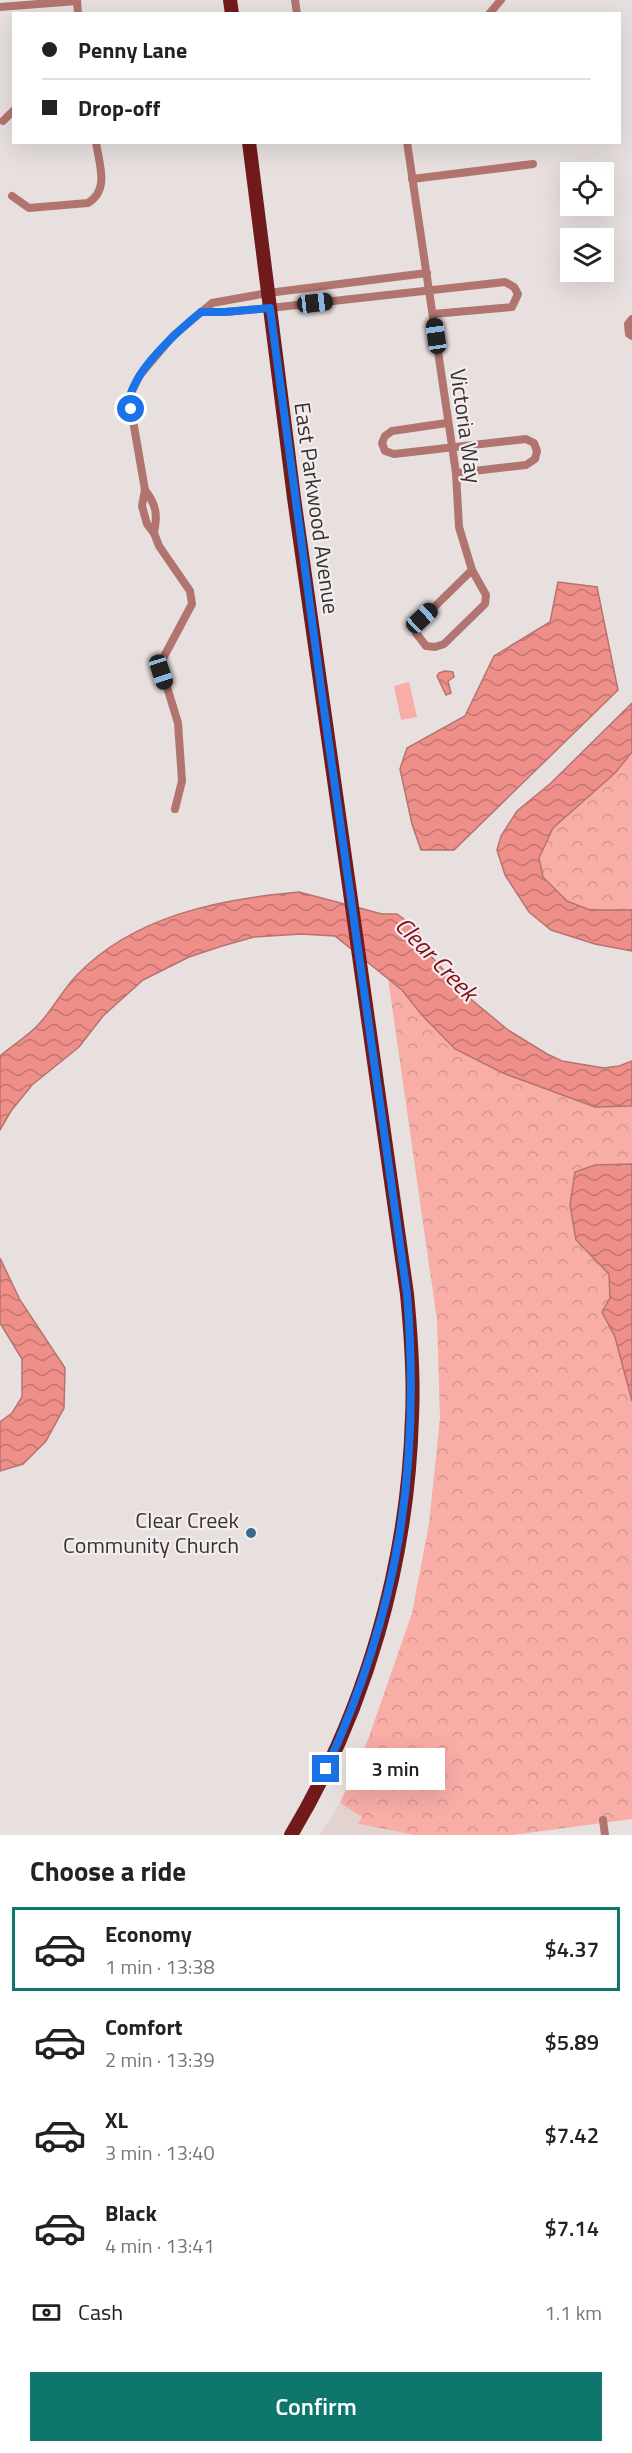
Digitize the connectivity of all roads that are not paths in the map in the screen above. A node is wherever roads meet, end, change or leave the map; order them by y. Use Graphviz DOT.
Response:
graph roads {
  1 [pos="77,0"];
  2 [pos="501,0"];
  3 [pos="0,8"];
  4 [pos="491,12"];
  5 [pos="12,112"];
  6 [pos="3,121"];
  7 [pos="96,144"];
  8 [pos="249,144"];
  9 [pos="407,144"];
  10 [pos="533,164"];
  11 [pos="412,179"];
  12 [pos="12,196"];
  13 [pos="427,273"];
  14 [pos="430,289"];
  15 [pos="268,293"];
  16 [pos="270,308"];
  17 [pos="201,312"];
  18 [pos="433,315"];
  19 [pos="632,319"];
  20 [pos="632,336"];
  21 [pos="447,423"];
  22 [pos="451,447"];
  23 [pos="456,473"];
  24 [pos="472,570"];
  25 [pos="175,809"];
  26 [pos="603,1820"];
  27 [pos="291,1835"];
  28 [pos="604,1835"];
  1 -- 3 [label="street"];
  2 -- 4 [label="street"];
  5 -- 6 [label="street"];
  7 -- 12 [label="street"];
  8 -- 15 [label="main road, East Parkwood Avenue"];
  9 -- 11 [label="street, Victoria Way"];
  10 -- 11 [label="street"];
  11 -- 13 [label="street, Victoria Way"];
  13 -- 14 [label="street, Victoria Way"];
  13 -- 15 [label="street"];
  14 -- 16 [label="street"];
  14 -- 18 [label="street, Victoria Way"];
  14 -- 18 [label="street"];
  15 -- 16 [label="main road, East Parkwood Avenue"];
  15 -- 17 [label="street"];
  16 -- 17 [label="street"];
  16 -- 27 [label="main road, East Parkwood Avenue"];
  17 -- 25 [label="street"];
  18 -- 21 [label="street, Victoria Way"];
  19 -- 20 [label="street"];
  21 -- 22 [label="street, Victoria Way"];
  21 -- 22 [label="street"];
  22 -- 23 [label="street, Victoria Way"];
  22 -- 23 [label="street"];
  23 -- 24 [label="street, Victoria Way"];
  24 -- 24 [label="street, Victoria Way"];
  26 -- 28 [label="street"];
}
